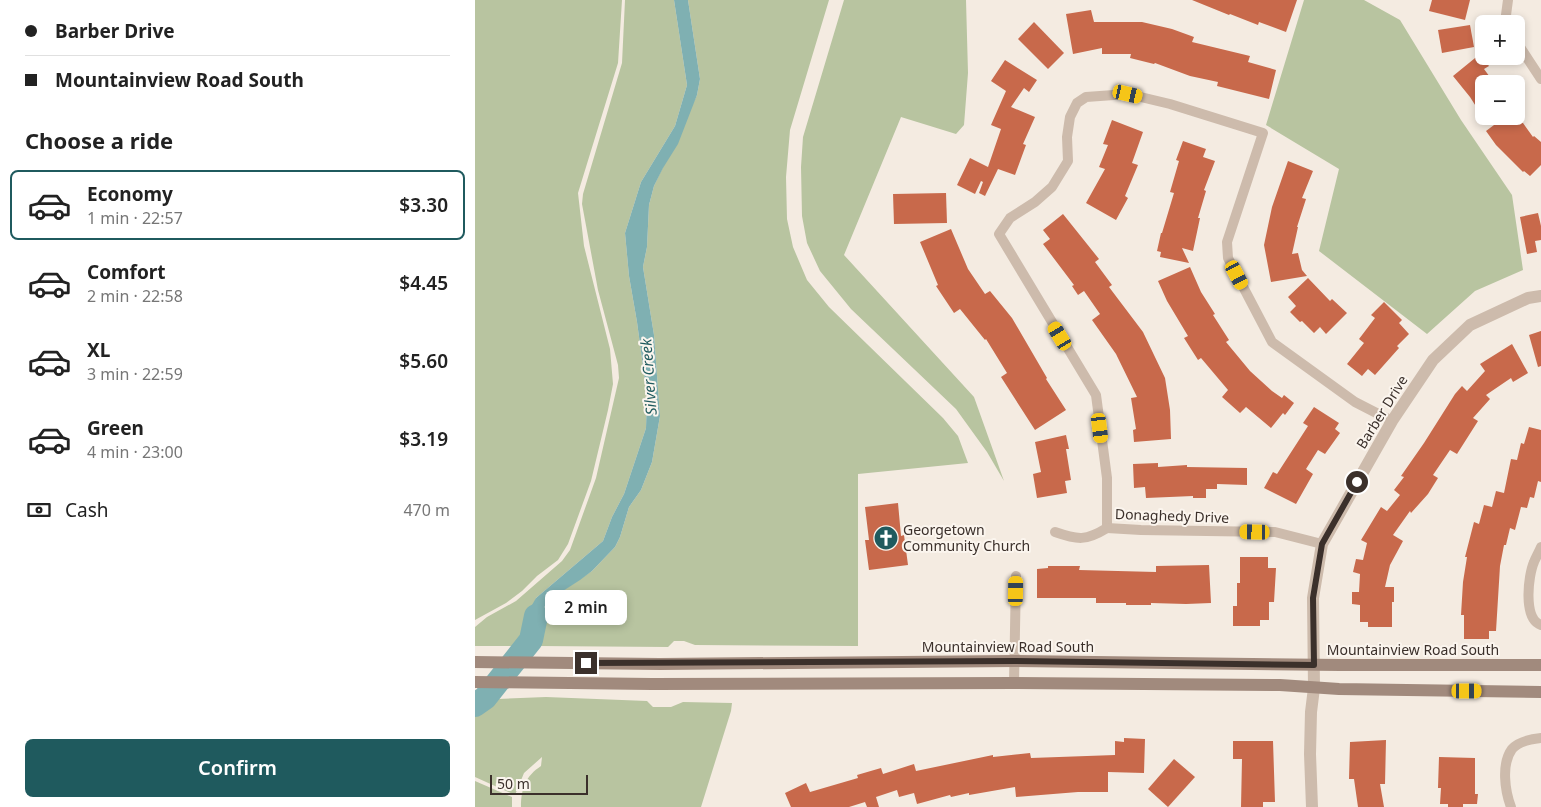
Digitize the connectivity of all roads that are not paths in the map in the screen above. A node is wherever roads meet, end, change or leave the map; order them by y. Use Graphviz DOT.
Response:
graph roads {
  1 [pos="1508,0"];
  2 [pos="1506,15"];
  3 [pos="1525,54"];
  4 [pos="1541,79"];
  5 [pos="1541,296"];
  6 [pos="1392,420"];
  7 [pos="1107,528"];
  8 [pos="1055,532"];
  9 [pos="1322,544"];
  10 [pos="1541,547"];
  11 [pos="1016,576"];
  12 [pos="1541,625"];
  13 [pos="1014,661"];
  14 [pos="475,662"];
  15 [pos="1314,665"];
  16 [pos="1541,665"];
  17 [pos="475,682"];
  18 [pos="1014,683"];
  19 [pos="1314,688"];
  20 [pos="1541,692"];
  21 [pos="1541,738"];
  22 [pos="1312,807"];
  23 [pos="1511,807"];
  1 -- 2 [label="street"];
  3 -- 4 [label="street"];
  5 -- 6 [label="street, Barber Drive"];
  6 -- 7 [label="street, Donaghedy Drive"];
  6 -- 9 [label="street, Barber Drive"];
  7 -- 8 [label="street"];
  7 -- 9 [label="street, Donaghedy Drive"];
  9 -- 15 [label="street, Barber Drive"];
  10 -- 12 [label="street"];
  11 -- 13 [label="street"];
  13 -- 14 [label="main road, Mountainview Road South"];
  13 -- 15 [label="main road, Mountainview Road South"];
  13 -- 18 [label="street"];
  15 -- 16 [label="main road, Mountainview Road South"];
  15 -- 19 [label="street, Barber Drive"];
  17 -- 18 [label="main road"];
  18 -- 19 [label="main road"];
  19 -- 20 [label="main road"];
  19 -- 22 [label="street, Barber Drive"];
  21 -- 23 [label="street"];
}
